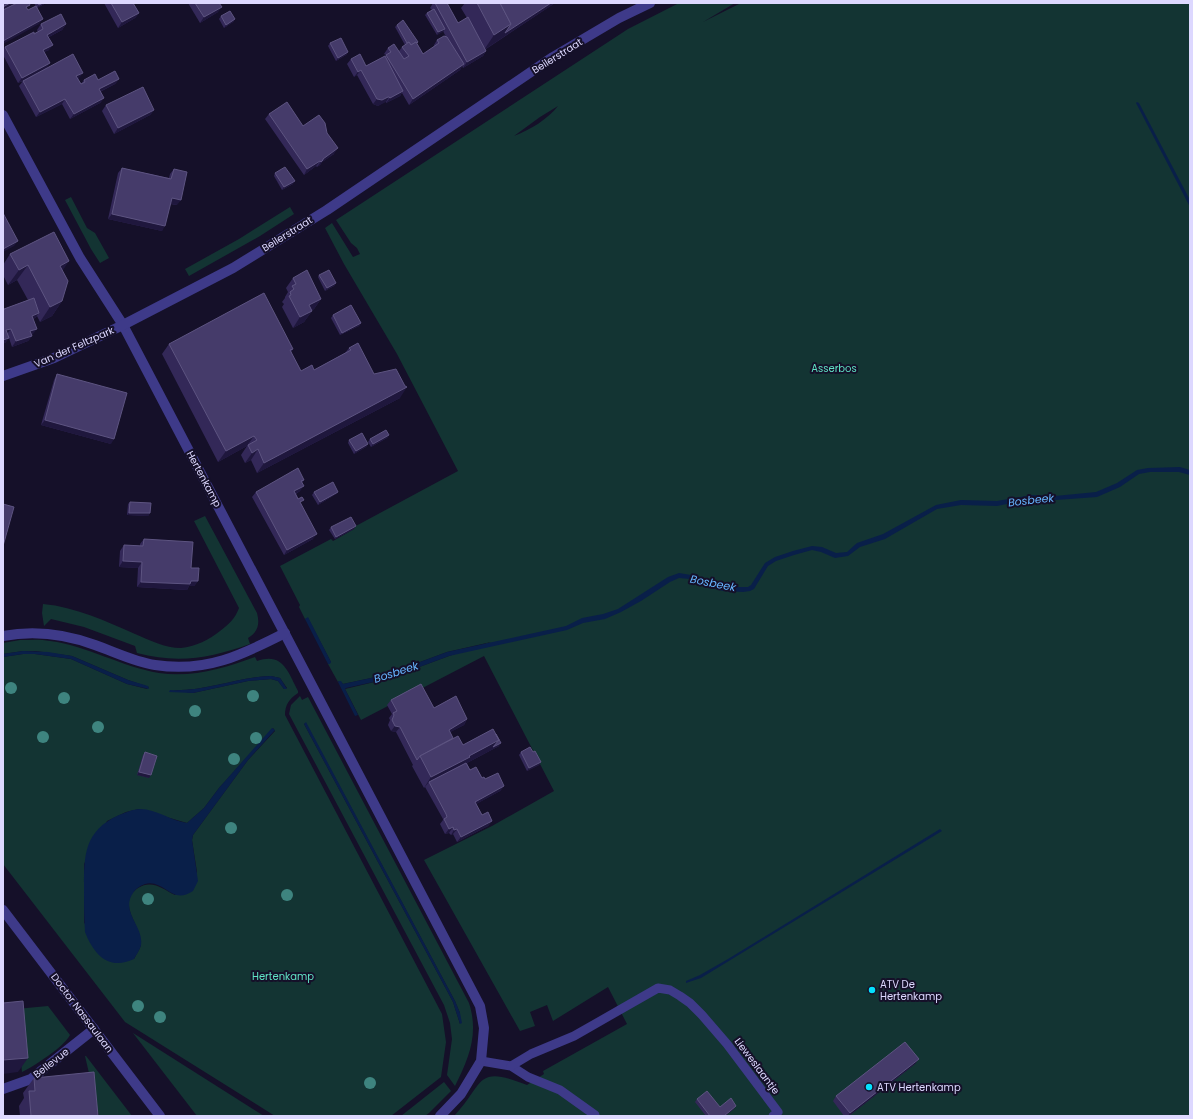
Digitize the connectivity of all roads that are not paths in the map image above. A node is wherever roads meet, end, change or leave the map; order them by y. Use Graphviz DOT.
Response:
graph roads {
  1 [pos="650,3"];
  2 [pos="3,115"];
  3 [pos="123,325"];
  4 [pos="3,376"];
  5 [pos="285,634"];
  6 [pos="3,636"];
  7 [pos="3,910"];
  8 [pos="94,1029"];
  9 [pos="481,1062"];
  10 [pos="511,1066"];
  11 [pos="3,1089"];
  12 [pos="595,1115"];
  13 [pos="160,1116"];
  14 [pos="440,1116"];
  15 [pos="773,1116"];
  1 -- 3 [label="street, Beilerstraat"];
  2 -- 3 [label="street"];
  3 -- 4 [label="street, Van der Feltzpark"];
  3 -- 5 [label="street, Hertenkamp"];
  5 -- 6 [label="street"];
  5 -- 9 [label="street, Hertenkamp"];
  7 -- 8 [label="street, Doctor Nassaulaan"];
  8 -- 11 [label="street, Bellevue"];
  8 -- 13 [label="street, Doctor Nassaulaan"];
  9 -- 10 [label="lane"];
  9 -- 14 [label="street, Hertenkamp"];
  10 -- 12 [label="lane"];
  10 -- 15 [label="lane, Lieweslaantje"];
}
